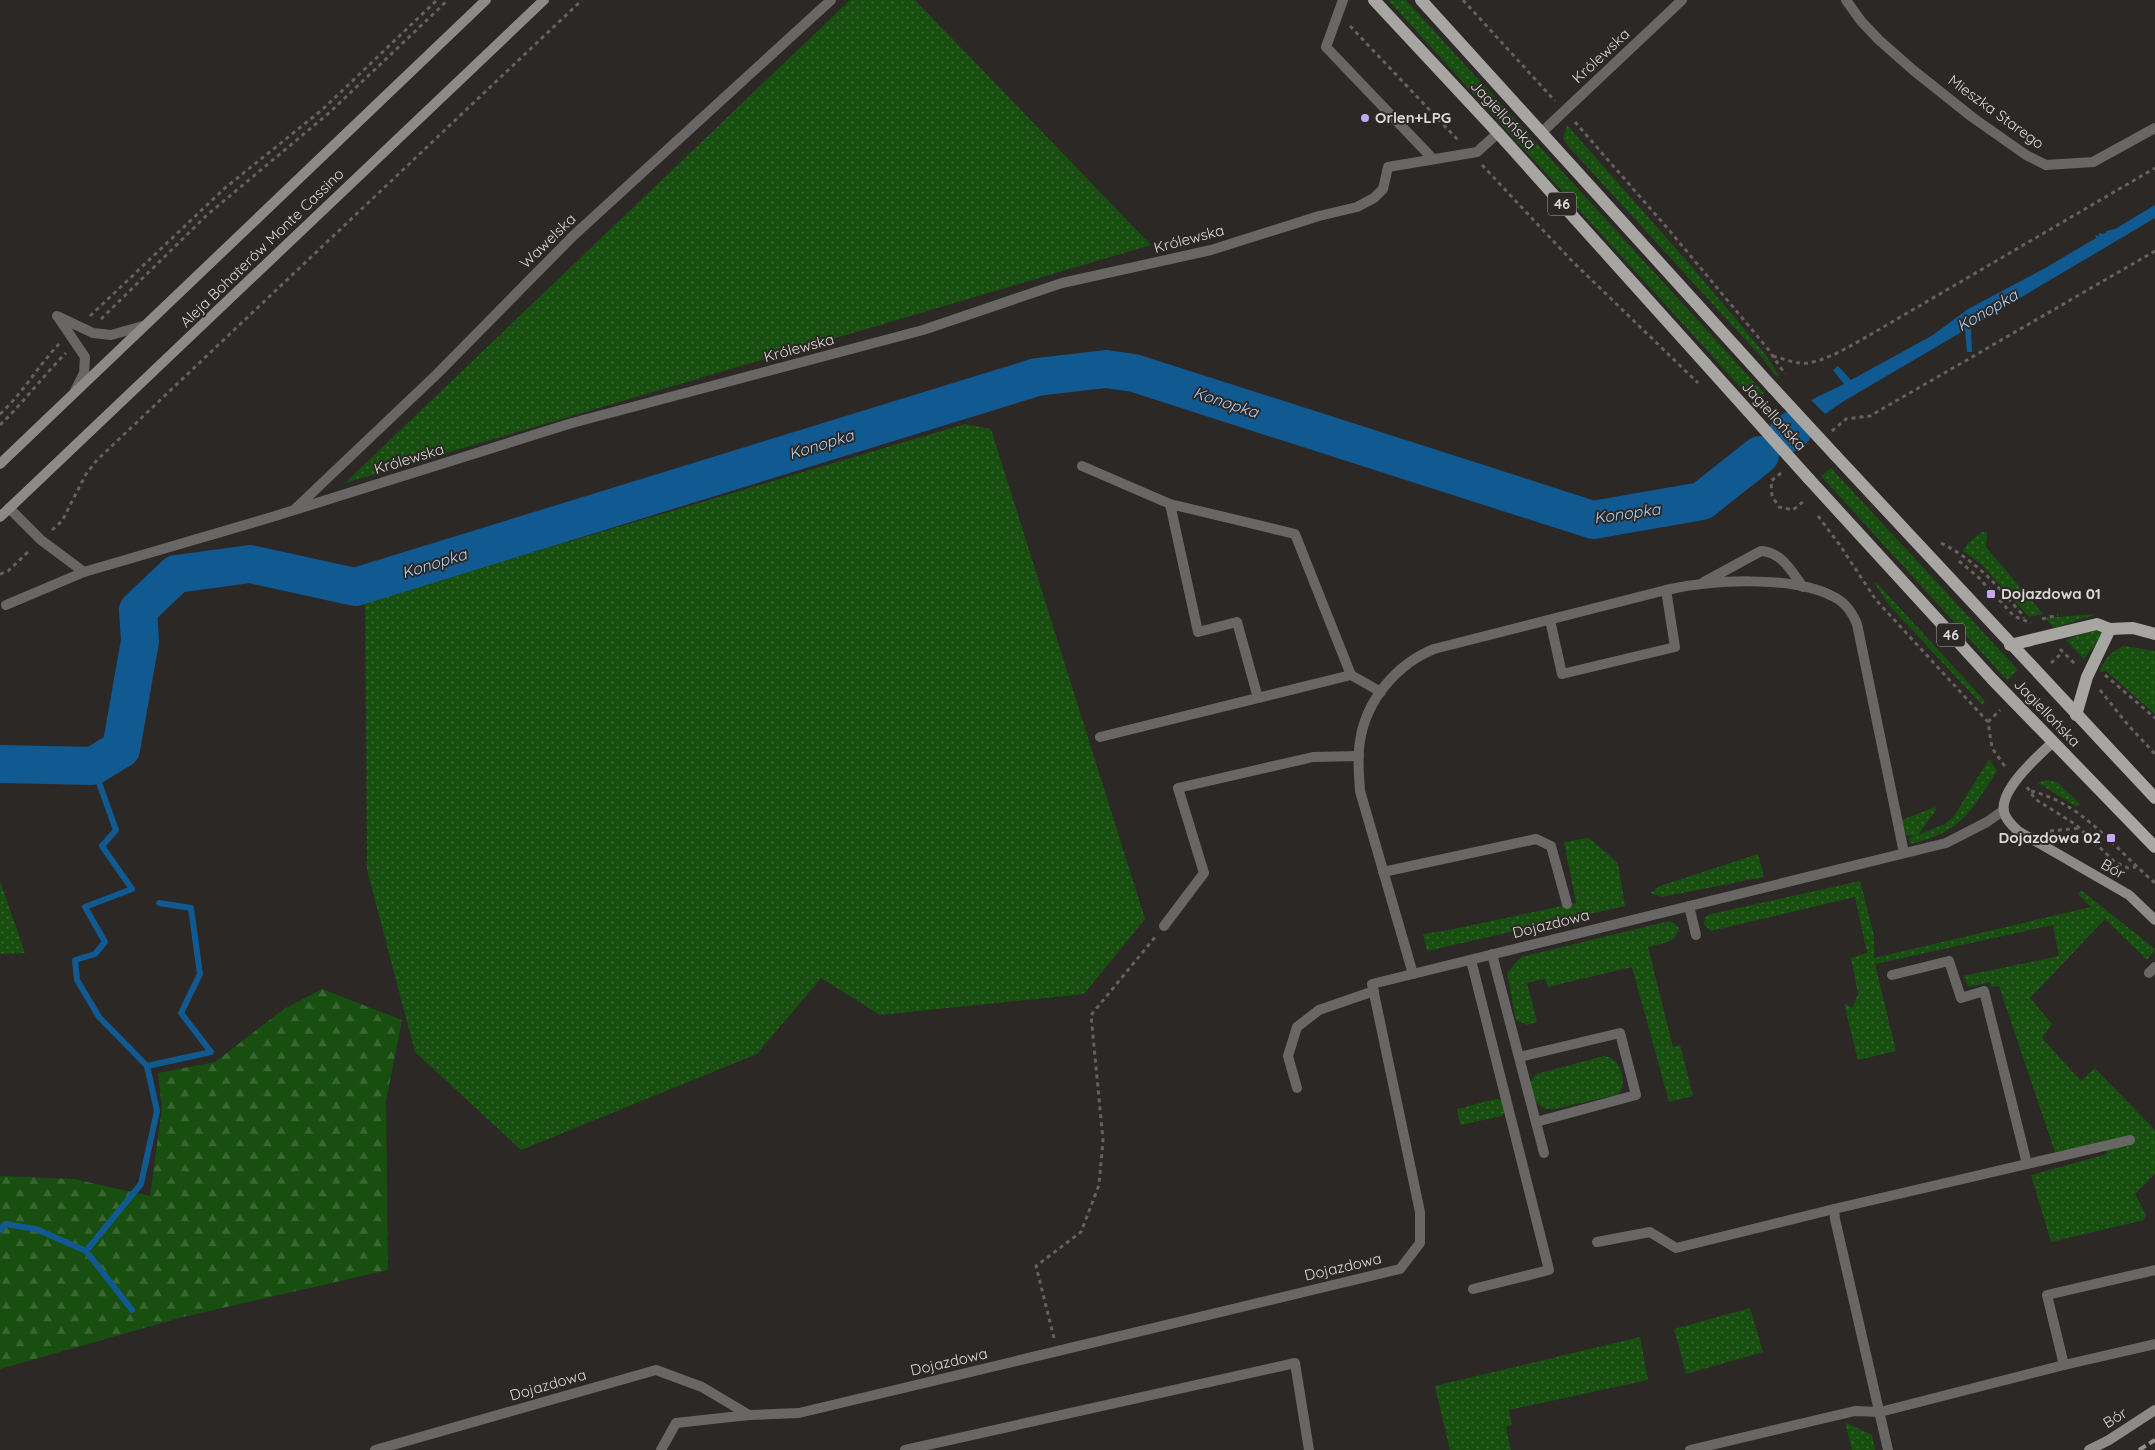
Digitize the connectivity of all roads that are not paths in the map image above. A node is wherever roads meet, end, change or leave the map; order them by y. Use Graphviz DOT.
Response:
graph roads {
  1 [pos="486,0"];
  2 [pos="544,0"];
  3 [pos="830,0"];
  4 [pos="1344,0"];
  5 [pos="1374,0"];
  6 [pos="1421,0"];
  7 [pos="1682,0"];
  8 [pos="1846,0"];
  9 [pos="2155,128"];
  10 [pos="1498,133"];
  11 [pos="1541,133"];
  12 [pos="1433,159"];
  13 [pos="142,326"];
  14 [pos="75,391"];
  15 [pos="0,464"];
  16 [pos="1082,466"];
  17 [pos="1170,504"];
  18 [pos="9,508"];
  19 [pos="293,511"];
  20 [pos="0,517"];
  21 [pos="84,572"];
  22 [pos="1701,583"];
  23 [pos="1804,587"];
  24 [pos="1666,590"];
  25 [pos="6,605"];
  26 [pos="1550,620"];
  27 [pos="2110,629"];
  28 [pos="2155,634"];
  29 [pos="2010,645"];
  30 [pos="1351,674"];
  31 [pos="1381,692"];
  32 [pos="1258,698"];
  33 [pos="2076,715"];
  34 [pos="1100,737"];
  35 [pos="2053,742"];
  36 [pos="1359,756"];
  37 [pos="2155,798"];
  38 [pos="2004,810"];
  39 [pos="2155,848"];
  40 [pos="1904,853"];
  41 [pos="1383,872"];
  42 [pos="1567,904"];
  43 [pos="1689,906"];
  44 [pos="2155,920"];
  45 [pos="1165,925"];
  46 [pos="1696,935"];
  47 [pos="1492,954"];
  48 [pos="1471,960"];
  49 [pos="1412,974"];
  50 [pos="1892,974"];
  51 [pos="1374,991"];
  52 [pos="1519,1057"];
  53 [pos="1296,1088"];
  54 [pos="1536,1122"];
  55 [pos="2130,1140"];
  56 [pos="1544,1153"];
  57 [pos="2027,1164"];
  58 [pos="1834,1210"];
  59 [pos="1597,1242"];
  60 [pos="2155,1270"];
  61 [pos="1473,1289"];
  62 [pos="2155,1344"];
  63 [pos="2064,1365"];
  64 [pos="2155,1410"];
  65 [pos="1880,1412"];
  66 [pos="749,1416"];
  67 [pos="375,1450"];
  68 [pos="661,1450"];
  69 [pos="905,1450"];
  70 [pos="1310,1450"];
  71 [pos="1690,1450"];
  72 [pos="1888,1450"];
  73 [pos="2089,1450"];
  1 -- 13 [label="main road, Aleja Bohaterów Monte Cassino"];
  2 -- 18 [label="main road, Aleja Bohaterów Monte Cassino"];
  3 -- 19 [label="street, Wawelska"];
  4 -- 12 [label="street"];
  5 -- 10 [label="main road, Jagiellońska / 46"];
  6 -- 11 [label="main road, Jagiellońska / 46"];
  7 -- 11 [label="street, Królewska"];
  8 -- 9 [label="street, Mieszka Starego"];
  10 -- 12 [label="street, Królewska"];
  10 -- 35 [label="main road, Jagiellońska / 46, bridge"];
  11 -- 29 [label="main road, Jagiellońska / 46, bridge"];
  12 -- 19 [label="street, Królewska"];
  13 -- 14 [label="main road, Aleja Bohaterów Monte Cassino"];
  13 -- 14 [label="street"];
  14 -- 15 [label="main road, Aleja Bohaterów Monte Cassino"];
  16 -- 17 [label="street"];
  17 -- 30 [label="street"];
  17 -- 32 [label="street"];
  18 -- 20 [label="main road, Aleja Bohaterów Monte Cassino"];
  18 -- 21 [label="street"];
  19 -- 21 [label="street, Królewska"];
  21 -- 25 [label="street, Królewska"];
  22 -- 23 [label="street"];
  22 -- 23 [label="street"];
  22 -- 24 [label="street"];
  23 -- 40 [label="street"];
  24 -- 26 [label="street"];
  24 -- 26 [label="street"];
  26 -- 31 [label="street"];
  27 -- 28 [label="main road"];
  27 -- 29 [label="main road"];
  27 -- 33 [label="main road"];
  29 -- 33 [label="main road, Jagiellońska / 46"];
  30 -- 31 [label="street"];
  30 -- 32 [label="street"];
  31 -- 36 [label="street"];
  32 -- 34 [label="street"];
  33 -- 37 [label="main road, Jagiellońska / 46"];
  35 -- 38 [label="main road"];
  35 -- 39 [label="main road, Jagiellońska / 46"];
  36 -- 41 [label="street"];
  36 -- 45 [label="street"];
  38 -- 40 [label="street, Dojazdowa"];
  38 -- 44 [label="main road, Bór"];
  40 -- 43 [label="street, Dojazdowa"];
  41 -- 42 [label="street"];
  41 -- 49 [label="street"];
  43 -- 46 [label="street"];
  43 -- 47 [label="street, Dojazdowa"];
  47 -- 48 [label="street, Dojazdowa"];
  47 -- 52 [label="street"];
  48 -- 49 [label="street, Dojazdowa"];
  48 -- 61 [label="street"];
  49 -- 51 [label="street, Dojazdowa"];
  50 -- 57 [label="street"];
  51 -- 53 [label="street"];
  51 -- 66 [label="street, Dojazdowa"];
  52 -- 54 [label="street"];
  52 -- 54 [label="street"];
  54 -- 56 [label="street"];
  55 -- 57 [label="street"];
  57 -- 58 [label="street"];
  58 -- 59 [label="street"];
  58 -- 65 [label="street"];
  60 -- 63 [label="street"];
  62 -- 63 [label="street"];
  63 -- 65 [label="street"];
  64 -- 73 [label="main road, Bór"];
  65 -- 71 [label="street"];
  65 -- 72 [label="street"];
  66 -- 67 [label="street, Dojazdowa"];
  66 -- 68 [label="street"];
  69 -- 70 [label="street"];
}
